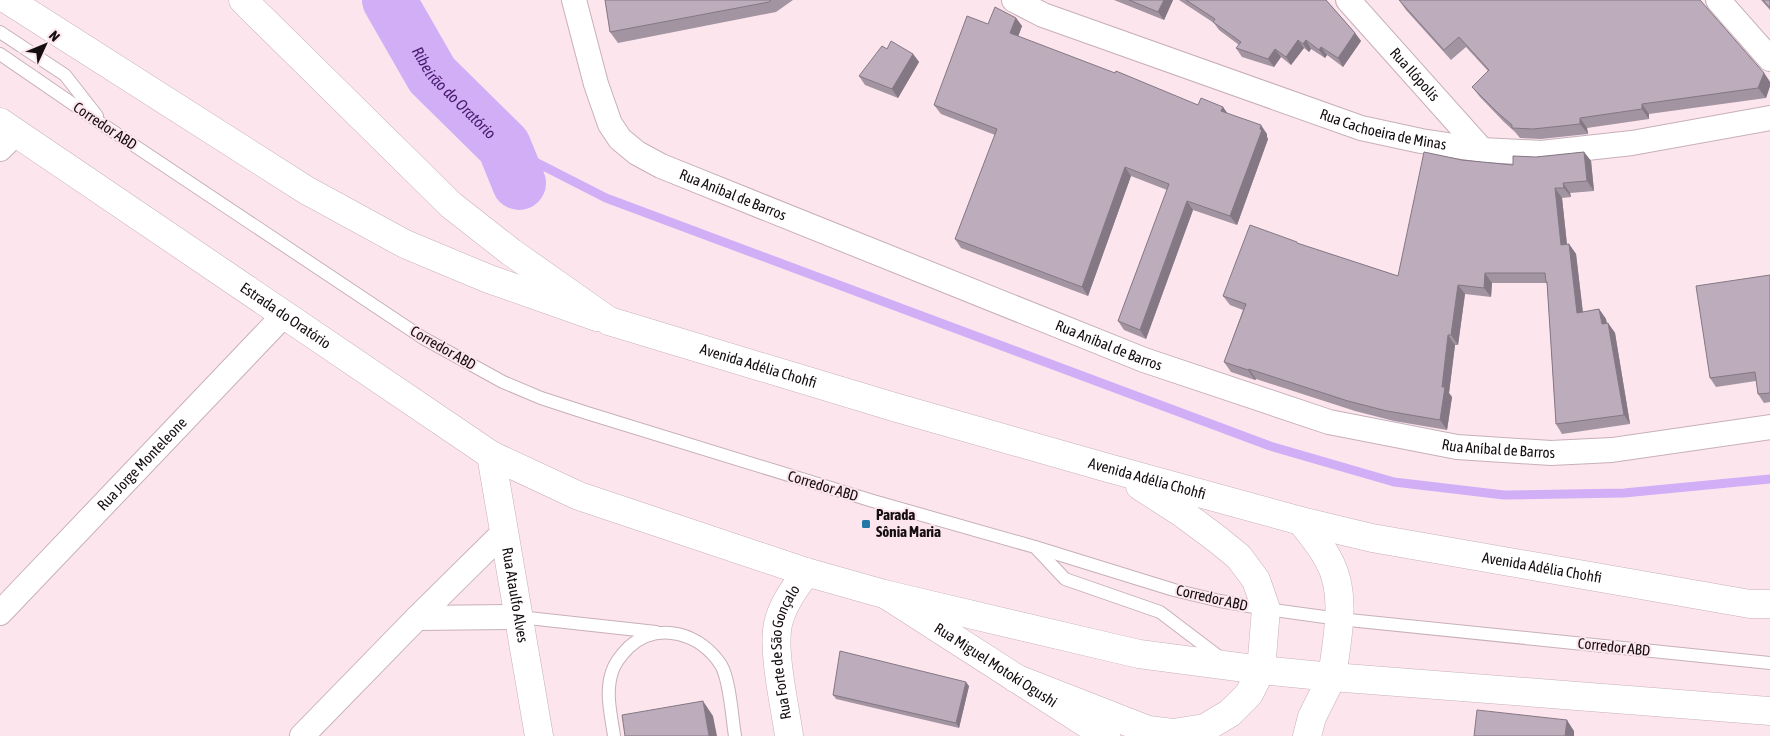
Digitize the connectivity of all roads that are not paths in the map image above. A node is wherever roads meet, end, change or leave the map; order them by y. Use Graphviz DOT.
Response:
graph roads {
  1 [pos="8,0"];
  2 [pos="244,0"];
  3 [pos="574,0"];
  4 [pos="1014,0"];
  5 [pos="1348,0"];
  6 [pos="1718,0"];
  7 [pos="0,32"];
  8 [pos="0,54"];
  9 [pos="1770,60"];
  10 [pos="1770,118"];
  11 [pos="104,126"];
  12 [pos="5,135"];
  13 [pos="1482,150"];
  14 [pos="284,314"];
  15 [pos="609,321"];
  16 [pos="1770,427"];
  17 [pos="490,455"];
  18 [pos="1108,468"];
  19 [pos="1301,521"];
  20 [pos="504,532"];
  21 [pos="1035,546"];
  22 [pos="806,572"];
  23 [pos="884,594"];
  24 [pos="1770,604"];
  25 [pos="1266,609"];
  26 [pos="0,613"];
  27 [pos="417,618"];
  28 [pos="519,618"];
  29 [pos="1339,619"];
  30 [pos="656,632"];
  31 [pos="1770,663"];
  32 [pos="1232,667"];
  33 [pos="1261,670"];
  34 [pos="1332,677"];
  35 [pos="1015,678"];
  36 [pos="1770,711"];
  37 [pos="302,736"];
  38 [pos="539,736"];
  39 [pos="614,736"];
  40 [pos="735,736"];
  41 [pos="790,736"];
  42 [pos="1106,736"];
  43 [pos="1307,736"];
  1 -- 15 [label="main road, Avenida Adélia Chohfi"];
  2 -- 15 [label="main road"];
  3 -- 16 [label="street, Rua Aníbal de Barros"];
  4 -- 13 [label="street, Rua Cachoeira de Minas"];
  5 -- 13 [label="street, Rua Ilópolis"];
  6 -- 9 [label="street"];
  7 -- 11 [label="lane"];
  8 -- 11 [label="lane, Corredor ABD"];
  10 -- 13 [label="street, Rua Cachoeira de Minas"];
  11 -- 21 [label="lane, Corredor ABD"];
  12 -- 14 [label="main road, Estrada do Oratório"];
  14 -- 17 [label="main road, Estrada do Oratório"];
  14 -- 26 [label="street, Rua Jorge Monteleone"];
  15 -- 18 [label="main road, Avenida Adélia Chohfi"];
  17 -- 20 [label="main road, Rua Ataulfo Alves"];
  17 -- 22 [label="main road, Estrada do Oratório"];
  18 -- 19 [label="main road, Avenida Adélia Chohfi"];
  18 -- 25 [label="main road"];
  19 -- 24 [label="main road, Avenida Adélia Chohfi"];
  19 -- 29 [label="main road"];
  20 -- 27 [label="street"];
  20 -- 28 [label="main road, Rua Ataulfo Alves"];
  21 -- 25 [label="lane, Corredor ABD"];
  21 -- 32 [label="lane"];
  22 -- 23 [label="main road"];
  22 -- 41 [label="main road, Rua Forte de São Gonçalo"];
  23 -- 32 [label="main road"];
  23 -- 35 [label="main road, Rua Miguel Motoki Ogushi"];
  25 -- 29 [label="lane, Corredor ABD"];
  25 -- 33 [label="main road"];
  27 -- 28 [label="street"];
  27 -- 37 [label="street"];
  28 -- 30 [label="lane"];
  28 -- 38 [label="main road, Rua Ataulfo Alves"];
  29 -- 31 [label="lane, Corredor ABD"];
  29 -- 34 [label="main road"];
  30 -- 39 [label="lane"];
  30 -- 40 [label="lane"];
  32 -- 33 [label="main road"];
  33 -- 34 [label="main road"];
  33 -- 35 [label="main road"];
  34 -- 36 [label="main road"];
  34 -- 43 [label="main road"];
  35 -- 42 [label="main road, Rua Miguel Motoki Ogushi"];
}
